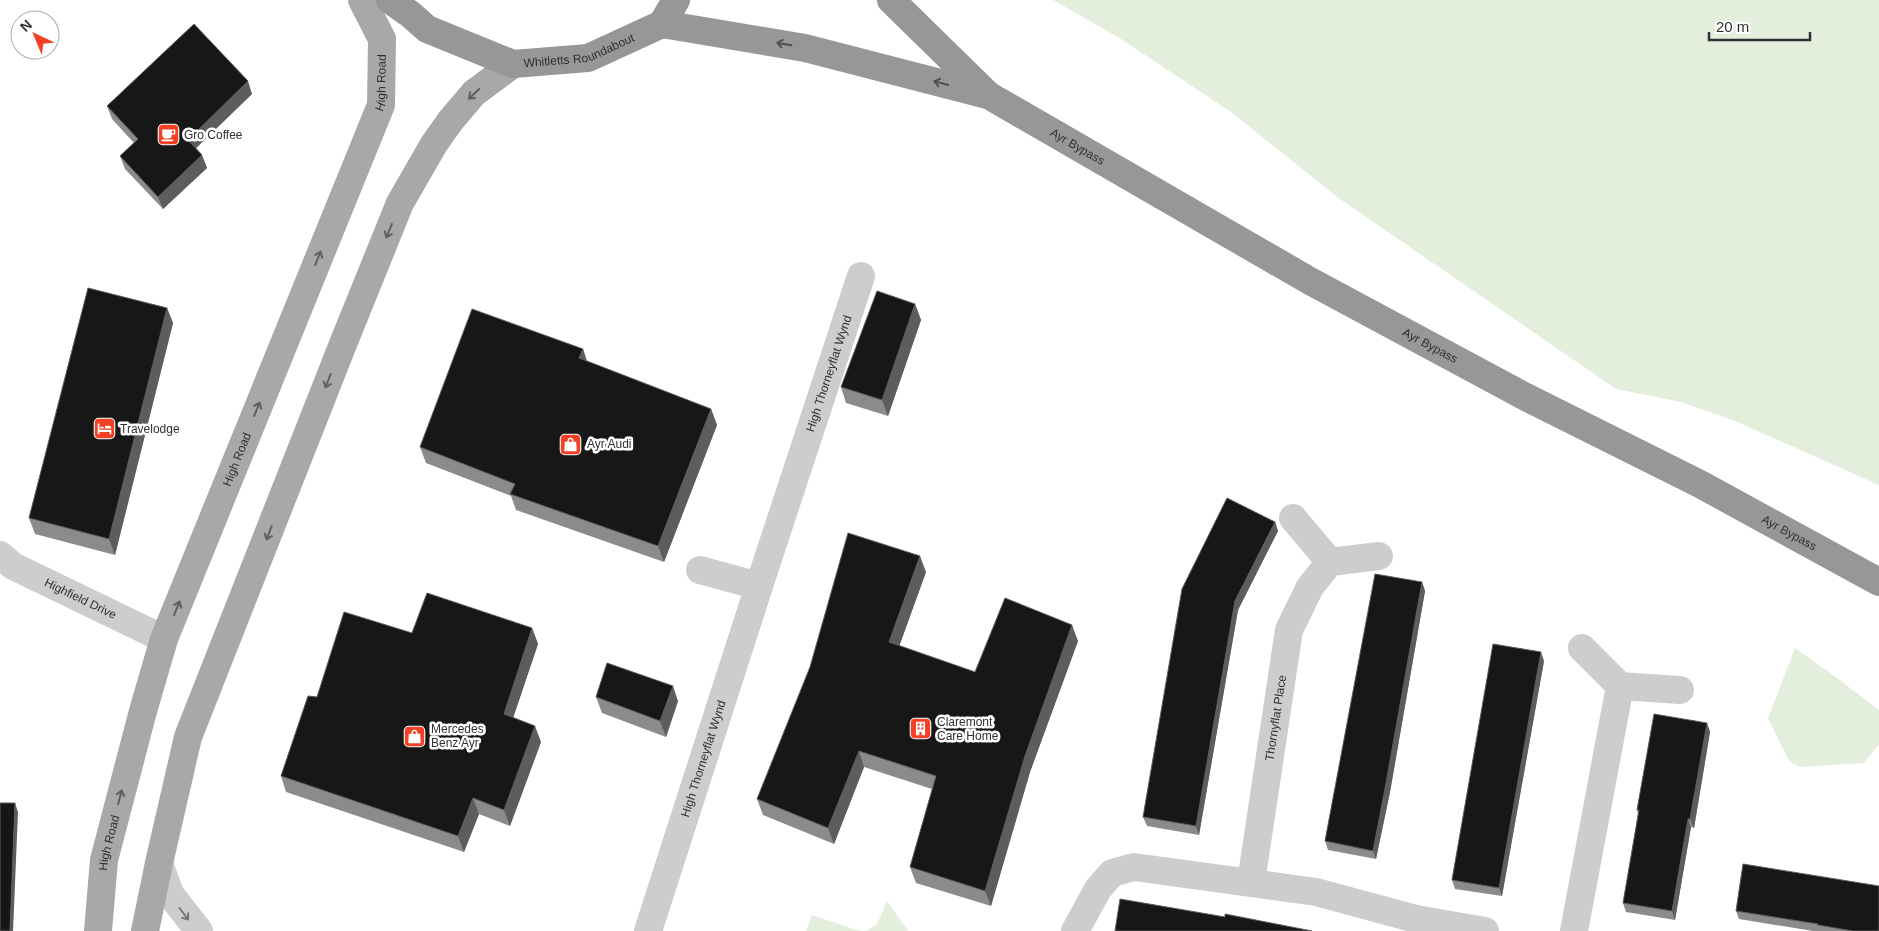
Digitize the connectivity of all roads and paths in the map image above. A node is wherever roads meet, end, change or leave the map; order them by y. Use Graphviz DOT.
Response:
graph roads {
  1 [pos="362,0"];
  2 [pos="390,0"];
  3 [pos="676,0"];
  4 [pos="891,0"];
  5 [pos="662,24"];
  6 [pos="513,64"];
  7 [pos="988,95"];
  8 [pos="861,276"];
  9 [pos="1294,518"];
  10 [pos="0,555"];
  11 [pos="1379,556"];
  12 [pos="1330,562"];
  13 [pos="700,570"];
  14 [pos="1879,582"];
  15 [pos="759,586"];
  16 [pos="164,639"];
  17 [pos="1582,648"];
  18 [pos="1620,686"];
  19 [pos="1680,690"];
  20 [pos="159,863"];
  21 [pos="1251,882"];
  22 [pos="98,931"];
  23 [pos="145,931"];
  24 [pos="198,931"];
  25 [pos="648,931"];
  26 [pos="1075,931"];
  27 [pos="1485,931"];
  28 [pos="1574,931"];
  16 -- 1 [label="main road, High Road, one-way"];
  2 -- 6 [label="highway, Whitletts Roundabout"];
  3 -- 5 [label="highway"];
  4 -- 7 [label="highway, Ayr Bypass"];
  5 -- 6 [label="highway, Whitletts Roundabout"];
  7 -- 5 [label="highway, Ayr Bypass, one-way"];
  6 -- 20 [label="main road, one-way"];
  7 -- 14 [label="highway, Ayr Bypass"];
  8 -- 15 [label="street, High Thorneyflat Wynd"];
  9 -- 12 [label="street"];
  10 -- 16 [label="street, Highfield Drive"];
  11 -- 12 [label="street"];
  12 -- 21 [label="street, Thornyflat Place"];
  13 -- 15 [label="street"];
  15 -- 25 [label="street, High Thorneyflat Wynd"];
  22 -- 16 [label="main road, High Road, one-way"];
  17 -- 18 [label="street"];
  18 -- 19 [label="street"];
  18 -- 28 [label="street"];
  20 -- 23 [label="main road"];
  20 -- 24 [label="street, one-way"];
  21 -- 26 [label="street"];
  21 -- 27 [label="street"];
}
